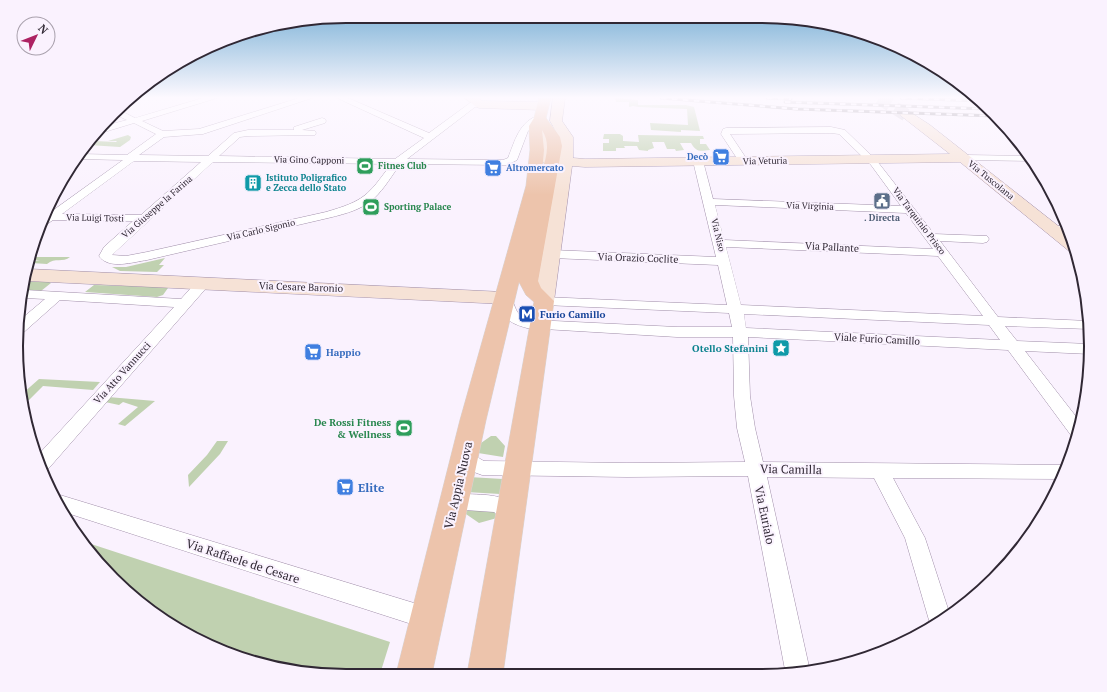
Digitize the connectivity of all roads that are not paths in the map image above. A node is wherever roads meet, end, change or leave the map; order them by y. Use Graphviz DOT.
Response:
graph roads {
  1 [pos="154,130"];
  2 [pos="204,130"];
  3 [pos="297,130"];
  4 [pos="415,130"];
  5 [pos="439,130"];
  6 [pos="524,130"];
  7 [pos="535,130"];
  8 [pos="550,130"];
  9 [pos="562,130"];
  10 [pos="728,130"];
  11 [pos="836,130"];
  12 [pos="930,130"];
  13 [pos="290,133"];
  14 [pos="312,133"];
  15 [pos="162,134"];
  16 [pos="430,137"];
  17 [pos="84,157"];
  18 [pos="129,158"];
  19 [pos="212,158"];
  20 [pos="965,158"];
  21 [pos="871,159"];
  22 [pos="1024,159"];
  23 [pos="398,161"];
  24 [pos="698,161"];
  25 [pos="743,161"];
  26 [pos="551,169"];
  27 [pos="710,202"];
  28 [pos="910,210"];
  29 [pos="50,217"];
  30 [pos="144,218"];
  31 [pos="49,219"];
  32 [pos="1064,235"];
  33 [pos="932,237"];
  34 [pos="983,239"];
  35 [pos="719,243"];
  36 [pos="944,253"];
  37 [pos="552,254"];
  38 [pos="104,256"];
  39 [pos="724,261"];
  40 [pos="31,275"];
  41 [pos="203,283"];
  42 [pos="27,294"];
  43 [pos="57,296"];
  44 [pos="504,298"];
  45 [pos="185,303"];
  46 [pos="615,304"];
  47 [pos="735,310"];
  48 [pos="542,313"];
  49 [pos="995,321"];
  50 [pos="24,325"];
  51 [pos="1083,325"];
  52 [pos="614,329"];
  53 [pos="740,332"];
  54 [pos="1014,346"];
  55 [pos="1084,350"];
  56 [pos="1074,426"];
  57 [pos="465,455"];
  58 [pos="44,461"];
  59 [pos="518,469"];
  60 [pos="755,469"];
  61 [pos="879,470"];
  62 [pos="1058,472"];
  63 [pos="64,504"];
  64 [pos="452,509"];
  65 [pos="511,514"];
  66 [pos="939,616"];
  67 [pos="427,618"];
  68 [pos="797,667"];
  69 [pos="415,669"];
  70 [pos="486,669"];
  1 -- 15 [label="street"];
  2 -- 15 [label="street"];
  3 -- 13 [label="street"];
  4 -- 16 [label="street"];
  5 -- 16 [label="street, Via Carlo Sigonio"];
  6 -- 23 [label="street, Via Gino Capponi"];
  7 -- 26 [label="main road"];
  8 -- 26 [label="main road"];
  9 -- 26 [label="street"];
  10 -- 25 [label="street, Via Tarquinio Prisco"];
  11 -- 21 [label="street, Via Tarquinio Prisco"];
  12 -- 20 [label="street, Via Tuscolana"];
  13 -- 14 [label="street, Via Giuseppe la Farina"];
  13 -- 19 [label="street, Via Giuseppe la Farina"];
  15 -- 18 [label="street"];
  16 -- 23 [label="street, Via Carlo Sigonio"];
  17 -- 18 [label="street"];
  18 -- 19 [label="street, Via Gino Capponi"];
  18 -- 29 [label="street"];
  19 -- 23 [label="street, Via Gino Capponi"];
  19 -- 30 [label="street, Via Giuseppe la Farina"];
  20 -- 21 [label="street, Via Veturia"];
  20 -- 22 [label="street"];
  20 -- 32 [label="street, Via Tuscolana"];
  21 -- 25 [label="street, Via Veturia"];
  21 -- 28 [label="street, Via Tarquinio Prisco"];
  23 -- 38 [label="street, Via Carlo Sigonio"];
  24 -- 25 [label="street, Via Veturia"];
  24 -- 26 [label="street, Via Veturia"];
  24 -- 27 [label="street, Via Niso"];
  26 -- 37 [label="street"];
  26 -- 44 [label="main road, Via Appia Nuova"];
  26 -- 48 [label="main road"];
  27 -- 28 [label="street, Via Virginia"];
  27 -- 35 [label="street, Via Niso"];
  28 -- 33 [label="street, Via Tarquinio Prisco"];
  30 -- 31 [label="street, Via Luigi Tosti"];
  30 -- 38 [label="street, Via Giuseppe la Farina"];
  33 -- 34 [label="street"];
  33 -- 36 [label="street, Via Tarquinio Prisco"];
  35 -- 36 [label="street, Via Pallante"];
  35 -- 39 [label="street, Via Niso"];
  36 -- 49 [label="street, Via Tarquinio Prisco"];
  37 -- 39 [label="street, Via Orazio Coclite"];
  37 -- 48 [label="street"];
  39 -- 47 [label="street, Via Niso"];
  40 -- 41 [label="street, Via Cesare Baronio"];
  41 -- 44 [label="street, Via Cesare Baronio"];
  41 -- 45 [label="street, Via Atto Vannucci"];
  42 -- 43 [label="street"];
  43 -- 45 [label="street"];
  43 -- 50 [label="street"];
  44 -- 48 [label="street"];
  44 -- 57 [label="main road, Via Appia Nuova"];
  45 -- 58 [label="street, Via Atto Vannucci"];
  46 -- 47 [label="street"];
  46 -- 48 [label="street"];
  46 -- 52 [label="street"];
  47 -- 49 [label="street"];
  47 -- 53 [label="street"];
  48 -- 52 [label="street, Viale Furio Camillo"];
  48 -- 59 [label="main road"];
  49 -- 51 [label="street"];
  49 -- 54 [label="street"];
  52 -- 53 [label="street, Viale Furio Camillo"];
  53 -- 54 [label="street, Viale Furio Camillo"];
  53 -- 60 [label="street, Via Eurialo"];
  54 -- 55 [label="street, Viale Furio Camillo"];
  54 -- 56 [label="street"];
  57 -- 59 [label="street, Via Camilla"];
  57 -- 64 [label="main road, Via Appia Nuova"];
  59 -- 60 [label="street, Via Camilla"];
  59 -- 65 [label="main road"];
  60 -- 61 [label="street, Via Camilla"];
  60 -- 68 [label="street, Via Eurialo"];
  61 -- 62 [label="street, Via Camilla"];
  61 -- 66 [label="street"];
  63 -- 67 [label="street, Via Raffaele de Cesare"];
  64 -- 65 [label="street"];
  64 -- 67 [label="main road, Via Appia Nuova"];
  65 -- 70 [label="main road"];
  67 -- 69 [label="main road, Via Appia Nuova"];
}
